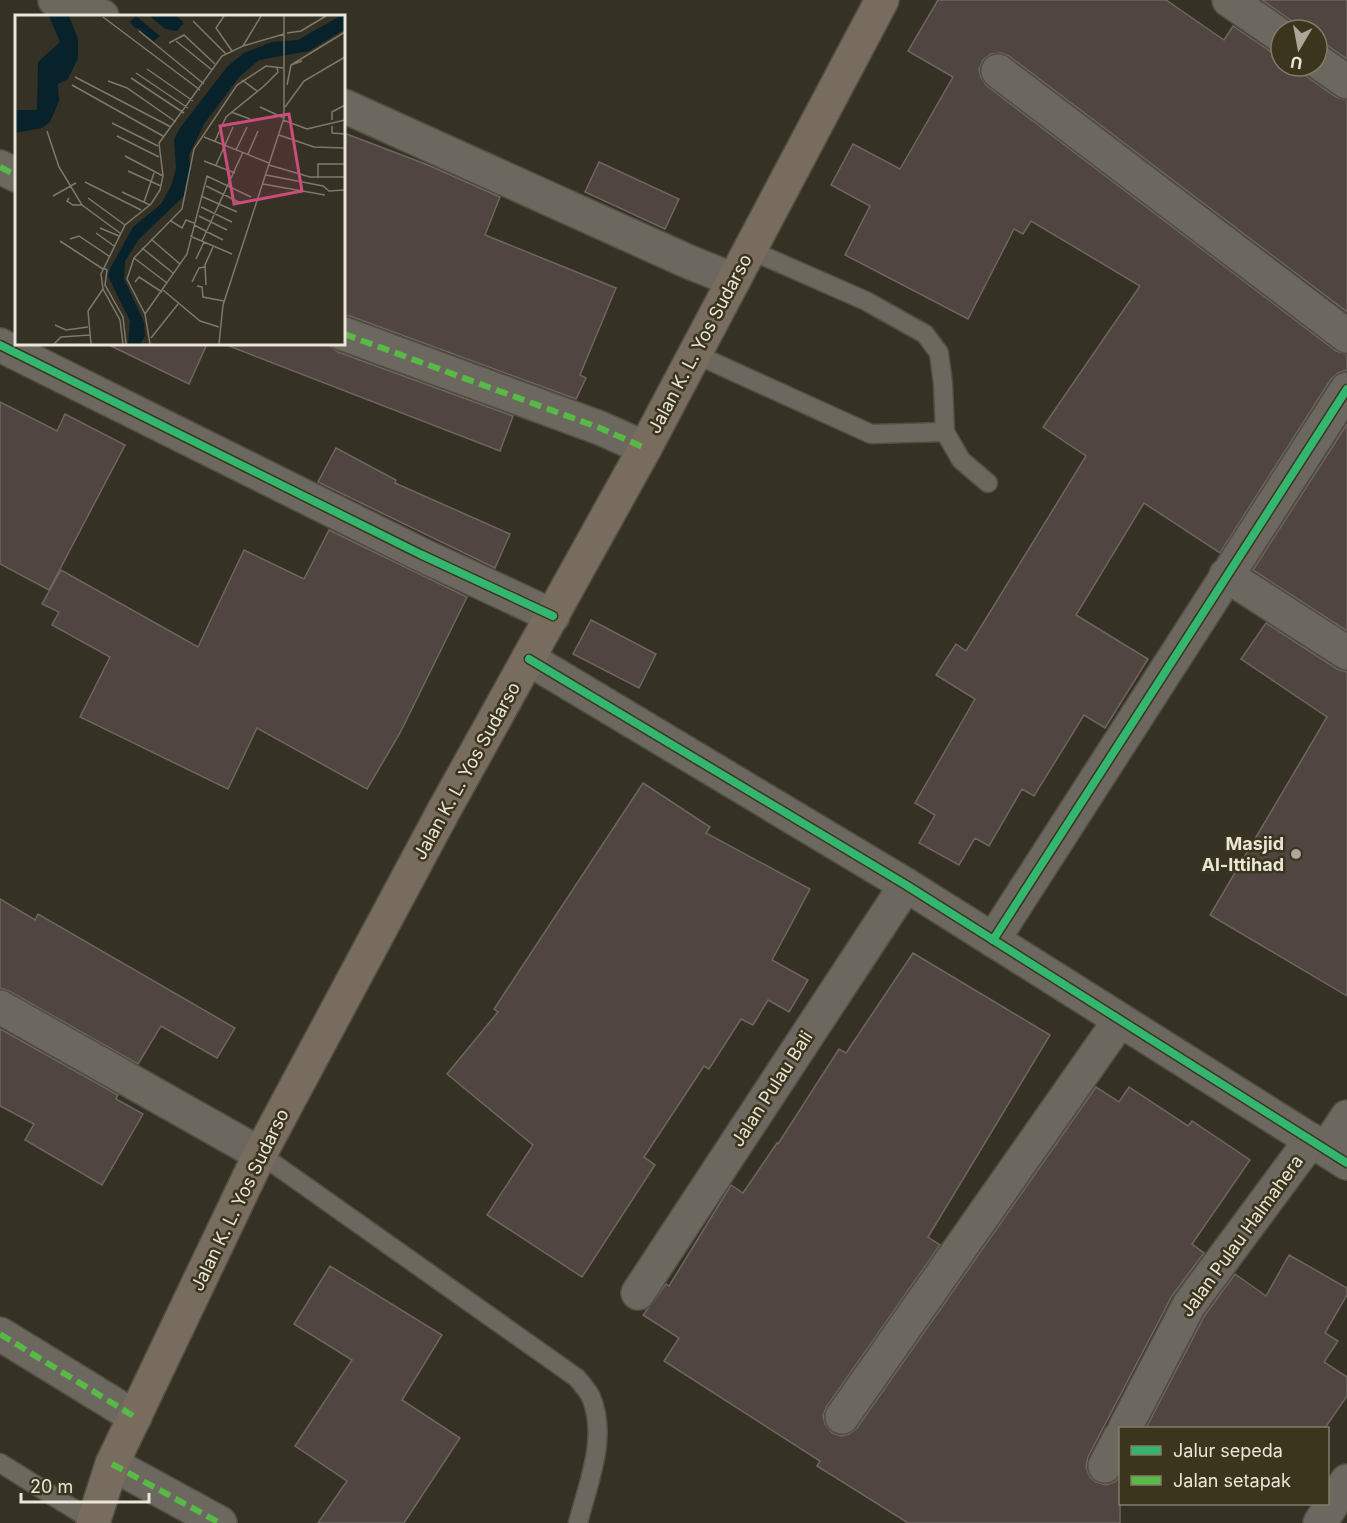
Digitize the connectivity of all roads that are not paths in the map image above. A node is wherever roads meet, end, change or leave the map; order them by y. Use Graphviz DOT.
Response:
graph roads {
  1 [pos="55,0"];
  2 [pos="882,0"];
  3 [pos="1229,0"];
  4 [pos="99,15"];
  5 [pos="1269,28"];
  6 [pos="1329,70"];
  7 [pos="998,71"];
  8 [pos="1347,82"];
  9 [pos="345,106"];
  10 [pos="0,167"];
  11 [pos="15,174"];
  12 [pos="750,250"];
  13 [pos="734,280"];
  14 [pos="345,334"];
  15 [pos="1347,336"];
  16 [pos="0,345"];
  17 [pos="695,354"];
  18 [pos="1347,389"];
  19 [pos="945,432"];
  20 [pos="645,448"];
  21 [pos="988,483"];
  22 [pos="1226,574"];
  23 [pos="554,616"];
  24 [pos="1347,653"];
  25 [pos="529,659"];
  26 [pos="906,885"];
  27 [pos="993,939"];
  28 [pos="0,1006"];
  29 [pos="1120,1020"];
  30 [pos="1347,1117"];
  31 [pos="1328,1151"];
  32 [pos="260,1154"];
  33 [pos="638,1293"];
  34 [pos="0,1335"];
  35 [pos="135,1417"];
  36 [pos="842,1417"];
  37 [pos="1126,1427"];
  38 [pos="1119,1439"];
  39 [pos="0,1463"];
  40 [pos="1106,1466"];
  41 [pos="108,1475"];
  42 [pos="1347,1481"];
  43 [pos="93,1522"];
  44 [pos="220,1523"];
  45 [pos="578,1523"];
  46 [pos="1320,1523"];
  1 -- 4 [label="street"];
  2 -- 12 [label="highway, Jalan K. L. Yos Sudarso"];
  3 -- 5 [label="street"];
  6 -- 8 [label="street"];
  7 -- 15 [label="street"];
  9 -- 13 [label="street"];
  10 -- 11 [label="street"];
  12 -- 13 [label="highway, Jalan K. L. Yos Sudarso"];
  12 -- 19 [label="lane"];
  13 -- 17 [label="highway, Jalan K. L. Yos Sudarso"];
  14 -- 20 [label="street"];
  16 -- 23 [label="street"];
  17 -- 19 [label="lane"];
  17 -- 20 [label="highway, Jalan K. L. Yos Sudarso"];
  18 -- 22 [label="street"];
  19 -- 21 [label="lane"];
  20 -- 23 [label="highway, Jalan K. L. Yos Sudarso"];
  22 -- 24 [label="street"];
  22 -- 27 [label="street"];
  23 -- 25 [label="highway, Jalan K. L. Yos Sudarso"];
  25 -- 26 [label="street"];
  25 -- 32 [label="highway, Jalan K. L. Yos Sudarso"];
  26 -- 27 [label="street"];
  26 -- 33 [label="street, Jalan Pulau Bali"];
  27 -- 29 [label="street"];
  28 -- 32 [label="street"];
  29 -- 31 [label="street"];
  29 -- 36 [label="street"];
  30 -- 31 [label="street, Jalan Pulau Halmahera"];
  31 -- 37 [label="street, Jalan Pulau Halmahera"];
  32 -- 35 [label="highway, Jalan K. L. Yos Sudarso"];
  32 -- 45 [label="lane"];
  34 -- 35 [label="street"];
  35 -- 41 [label="highway, Jalan K. L. Yos Sudarso"];
  38 -- 40 [label="street"];
  39 -- 43 [label="lane"];
  41 -- 43 [label="highway, Jalan K. L. Yos Sudarso"];
  41 -- 44 [label="street"];
  42 -- 46 [label="street"];
}
